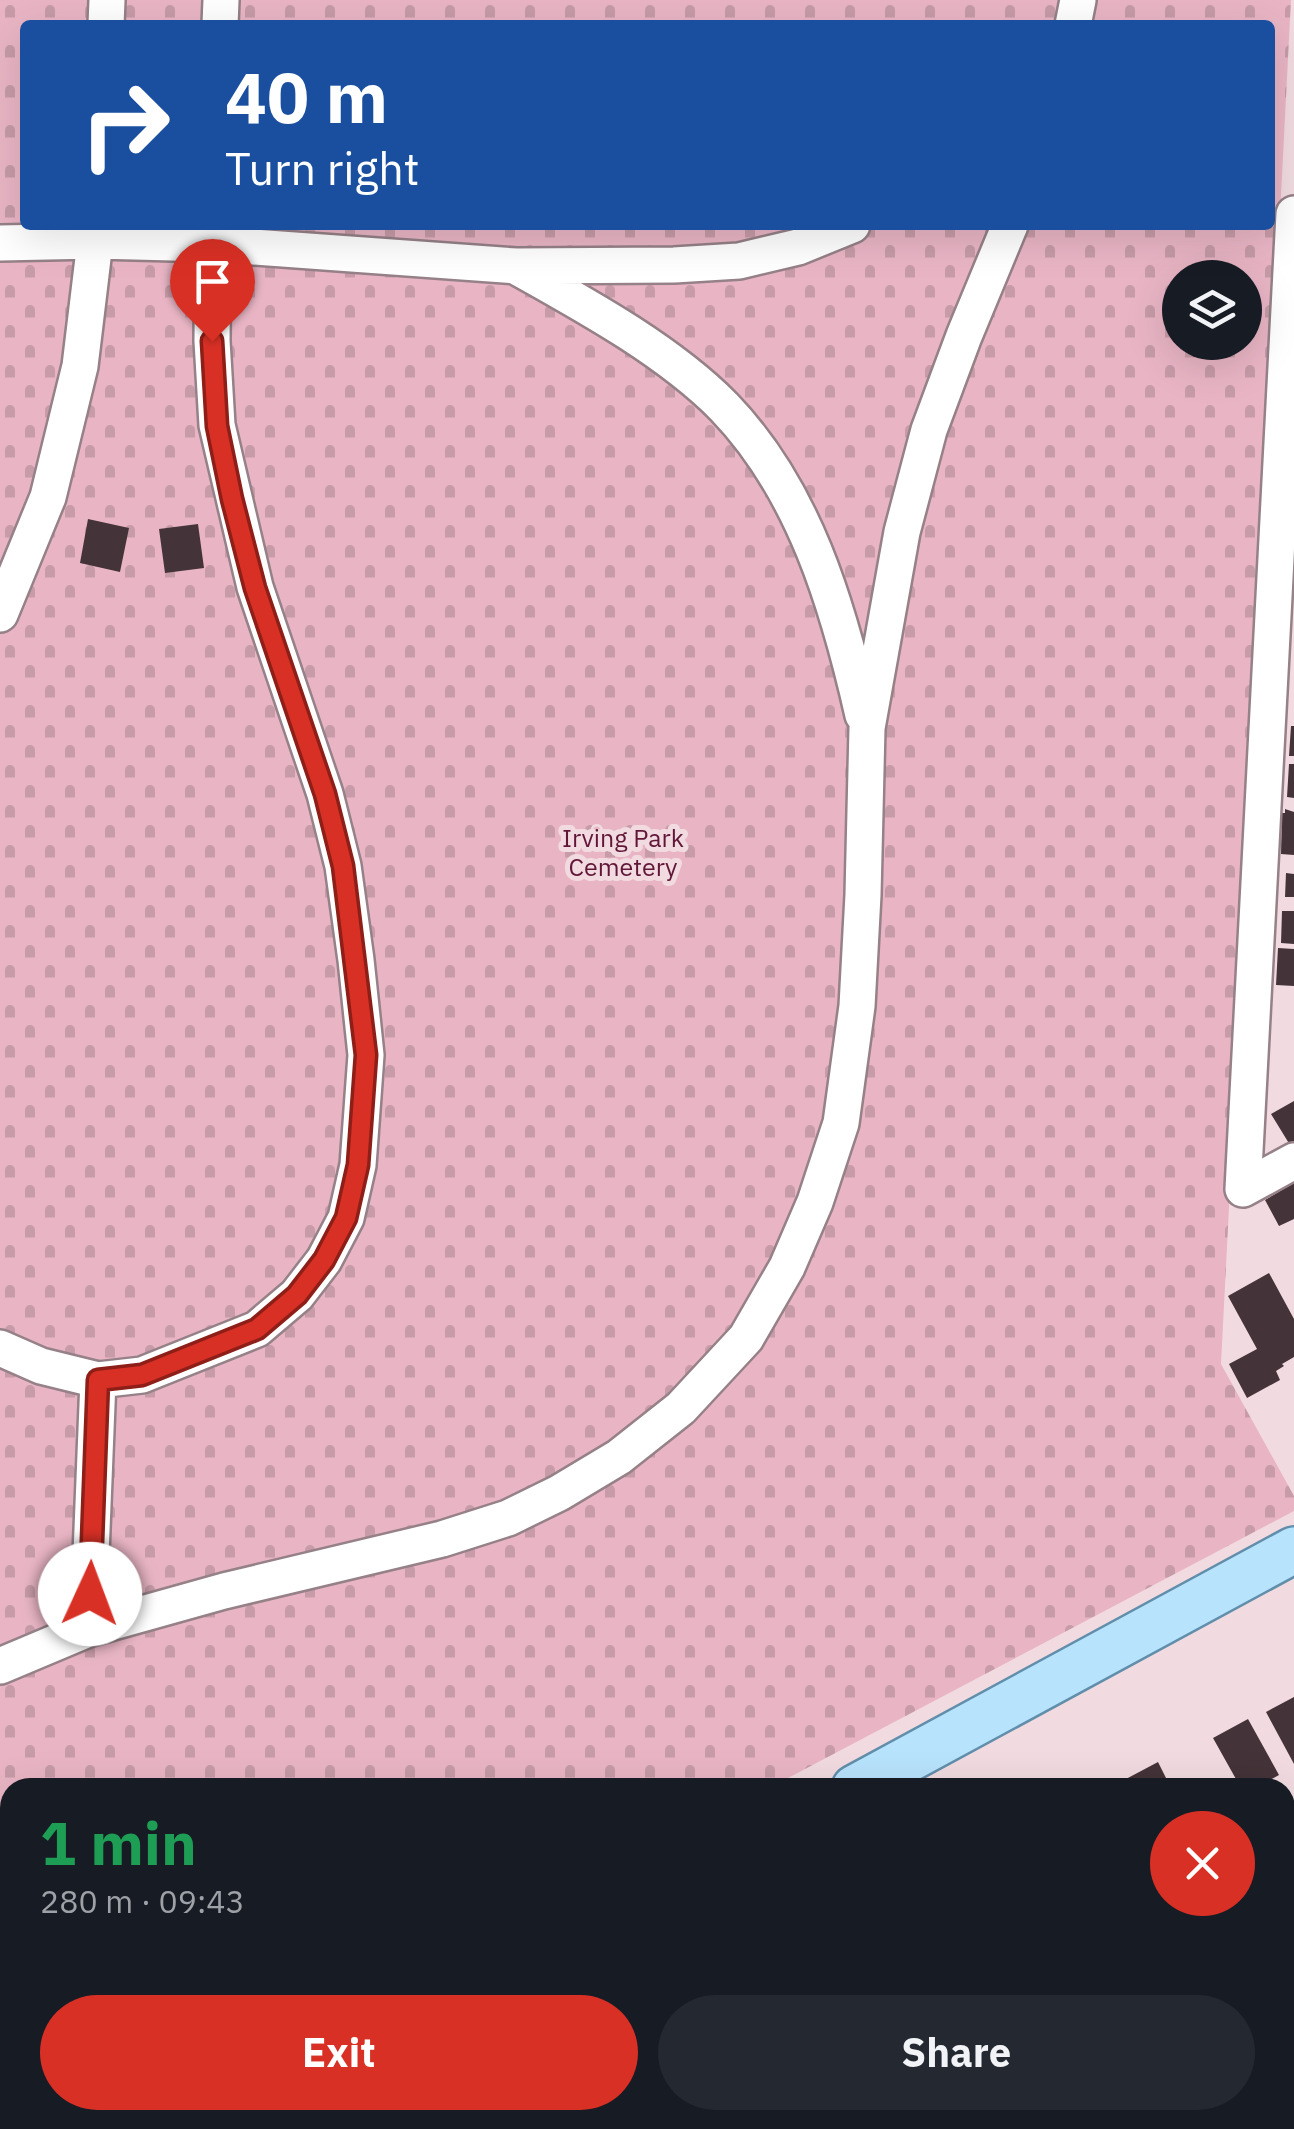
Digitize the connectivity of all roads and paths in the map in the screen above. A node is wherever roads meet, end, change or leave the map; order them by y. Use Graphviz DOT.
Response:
graph roads {
  1 [pos="1294,214"];
  2 [pos="840,230"];
  3 [pos="1008,230"];
  4 [pos="96,233"];
  5 [pos="213,235"];
  6 [pos="0,243"];
  7 [pos="516,266"];
  8 [pos="0,614"];
  9 [pos="866,728"];
  10 [pos="1294,1161"];
  11 [pos="0,1348"];
  12 [pos="98,1380"];
  13 [pos="1294,1550"];
  14 [pos="88,1629"];
  15 [pos="0,1666"];
  16 [pos="872,1778"];
  1 -- 10 [label="street"];
  2 -- 7 [label="street"];
  3 -- 9 [label="street"];
  4 -- 5 [label="street"];
  4 -- 6 [label="street"];
  4 -- 8 [label="street"];
  5 -- 7 [label="street"];
  5 -- 12 [label="street"];
  7 -- 9 [label="street"];
  9 -- 14 [label="street"];
  11 -- 12 [label="street"];
  12 -- 14 [label="street"];
  13 -- 16 [label="main road"];
  14 -- 15 [label="street"];
}
